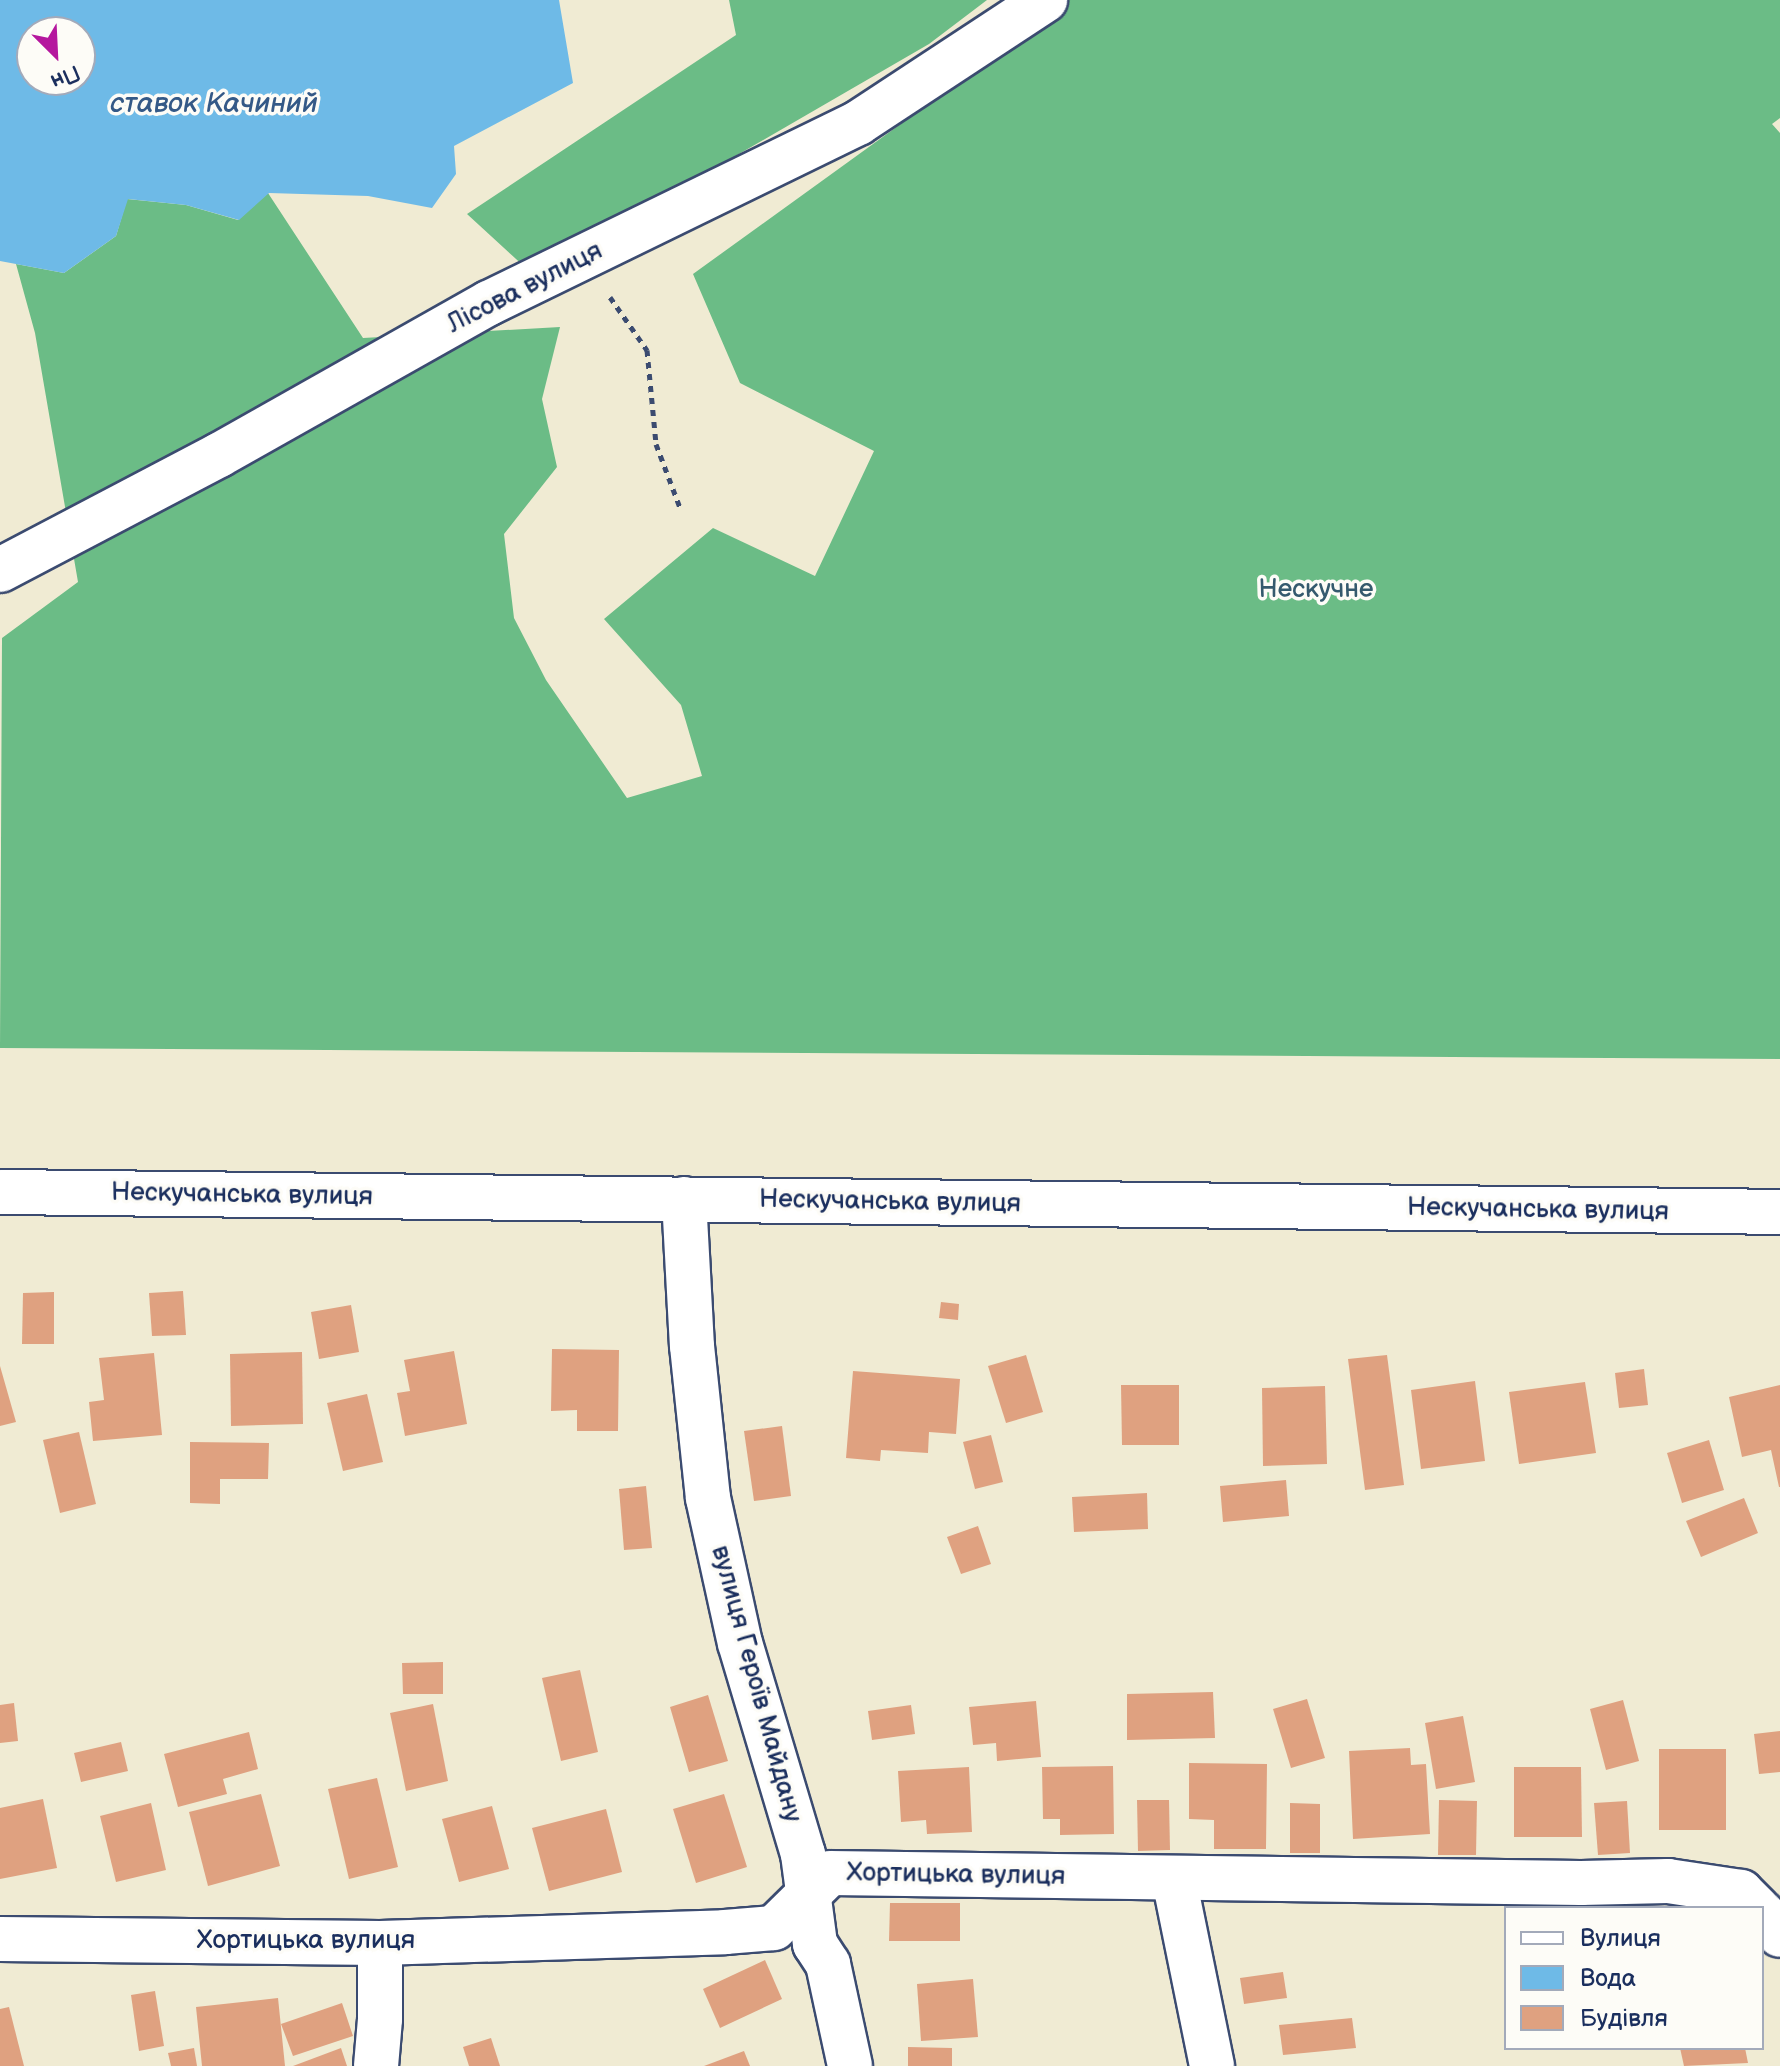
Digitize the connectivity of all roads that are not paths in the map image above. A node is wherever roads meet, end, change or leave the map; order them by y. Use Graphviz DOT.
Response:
graph roads {
  1 [pos="1045,0"];
  2 [pos="0,570"];
  3 [pos="0,1192"];
  4 [pos="684,1199"];
  5 [pos="1780,1212"];
  6 [pos="1174,1879"];
  7 [pos="808,1894"];
  8 [pos="1753,1905"];
  9 [pos="1764,1917"];
  10 [pos="1780,1935"];
  11 [pos="0,1939"];
  12 [pos="380,1943"];
  13 [pos="376,2066"];
  14 [pos="850,2066"];
  15 [pos="1212,2066"];
  1 -- 2 [label="street, Лісова вулиця"];
  3 -- 4 [label="street, Нескучанська вулиця"];
  4 -- 5 [label="street, Нескучанська вулиця"];
  4 -- 7 [label="street, вулиця Героїв Майдану"];
  6 -- 7 [label="street, Хортицька вулиця"];
  6 -- 8 [label="street, Хортицька вулиця"];
  6 -- 15 [label="street"];
  7 -- 12 [label="street, Хортицька вулиця"];
  7 -- 14 [label="street, вулиця Героїв Майдану"];
  9 -- 10 [label="street"];
  11 -- 12 [label="street, Хортицька вулиця"];
  12 -- 13 [label="street"];
}
